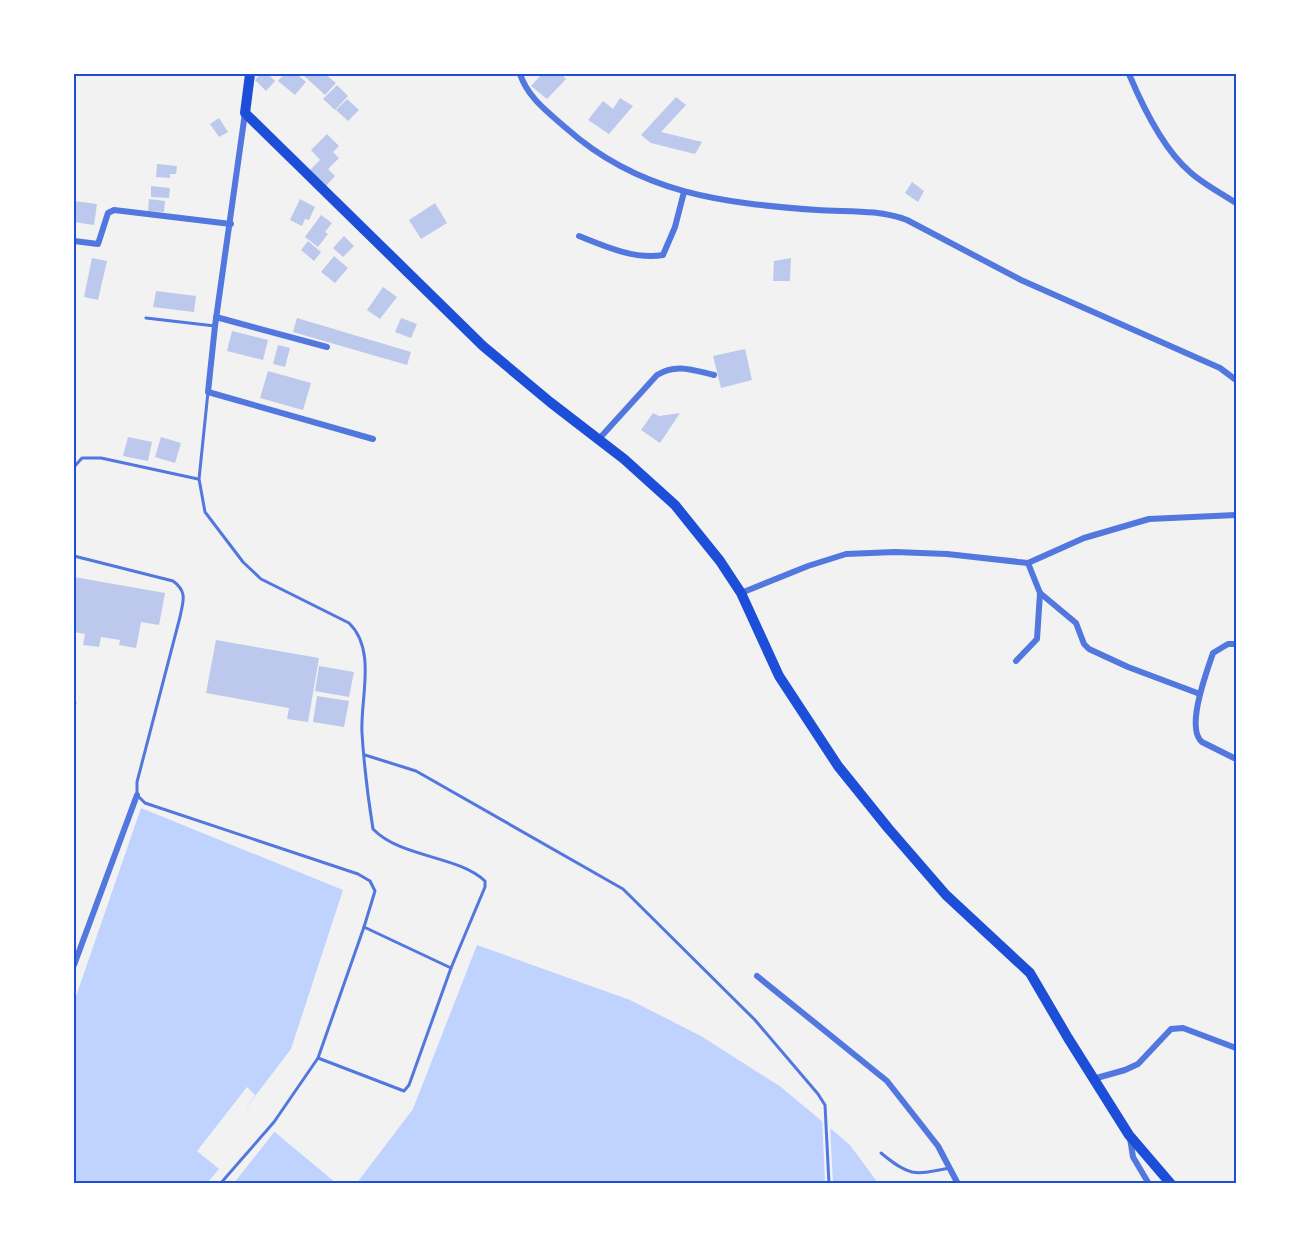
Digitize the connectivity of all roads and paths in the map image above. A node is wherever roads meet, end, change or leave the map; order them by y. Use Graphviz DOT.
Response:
graph roads {
  1 [pos="250,74"];
  2 [pos="520,74"];
  3 [pos="1129,74"];
  4 [pos="245,113"];
  5 [pos="684,192"];
  6 [pos="1236,203"];
  7 [pos="231,224"];
  8 [pos="579,236"];
  9 [pos="74,241"];
  10 [pos="216,317"];
  11 [pos="146,318"];
  12 [pos="215,326"];
  13 [pos="327,347"];
  14 [pos="714,375"];
  15 [pos="1236,380"];
  16 [pos="208,392"];
  17 [pos="372,439"];
  18 [pos="598,440"];
  19 [pos="74,467"];
  20 [pos="199,479"];
  21 [pos="1236,515"];
  22 [pos="74,556"];
  23 [pos="1028,563"];
  24 [pos="741,593"];
  25 [pos="1040,593"];
  26 [pos="1236,644"];
  27 [pos="1016,662"];
  28 [pos="1200,694"];
  29 [pos="365,754"];
  30 [pos="1236,759"];
  31 [pos="137,795"];
  32 [pos="364,927"];
  33 [pos="74,965"];
  34 [pos="452,968"];
  35 [pos="757,975"];
  36 [pos="1236,1048"];
  37 [pos="318,1059"];
  38 [pos="1094,1078"];
  39 [pos="1130,1135"];
  40 [pos="881,1153"];
  41 [pos="950,1168"];
  42 [pos="220,1184"];
  43 [pos="829,1184"];
  44 [pos="958,1184"];
  45 [pos="1149,1184"];
  46 [pos="1171,1184"];
  1 -- 4 [label="highway"];
  2 -- 5 [label="street"];
  3 -- 6 [label="street"];
  4 -- 7 [label="street"];
  4 -- 18 [label="highway"];
  5 -- 8 [label="street"];
  5 -- 15 [label="street"];
  7 -- 9 [label="street"];
  7 -- 10 [label="street"];
  10 -- 12 [label="street"];
  10 -- 13 [label="street"];
  11 -- 12 [label="lane"];
  12 -- 16 [label="street"];
  14 -- 18 [label="street"];
  16 -- 17 [label="street"];
  16 -- 20 [label="lane"];
  18 -- 24 [label="highway"];
  19 -- 20 [label="lane"];
  20 -- 29 [label="lane"];
  21 -- 23 [label="street"];
  22 -- 31 [label="lane"];
  23 -- 24 [label="street"];
  23 -- 25 [label="street"];
  24 -- 38 [label="highway"];
  25 -- 27 [label="street"];
  25 -- 28 [label="street"];
  26 -- 28 [label="street"];
  28 -- 30 [label="street"];
  29 -- 34 [label="lane"];
  29 -- 43 [label="lane"];
  31 -- 32 [label="lane"];
  31 -- 33 [label="street"];
  32 -- 34 [label="lane"];
  32 -- 37 [label="lane"];
  34 -- 37 [label="lane"];
  35 -- 41 [label="street"];
  36 -- 38 [label="street"];
  37 -- 42 [label="lane"];
  38 -- 39 [label="highway"];
  39 -- 45 [label="street"];
  39 -- 46 [label="highway"];
  40 -- 41 [label="lane"];
  41 -- 44 [label="street"];
}
